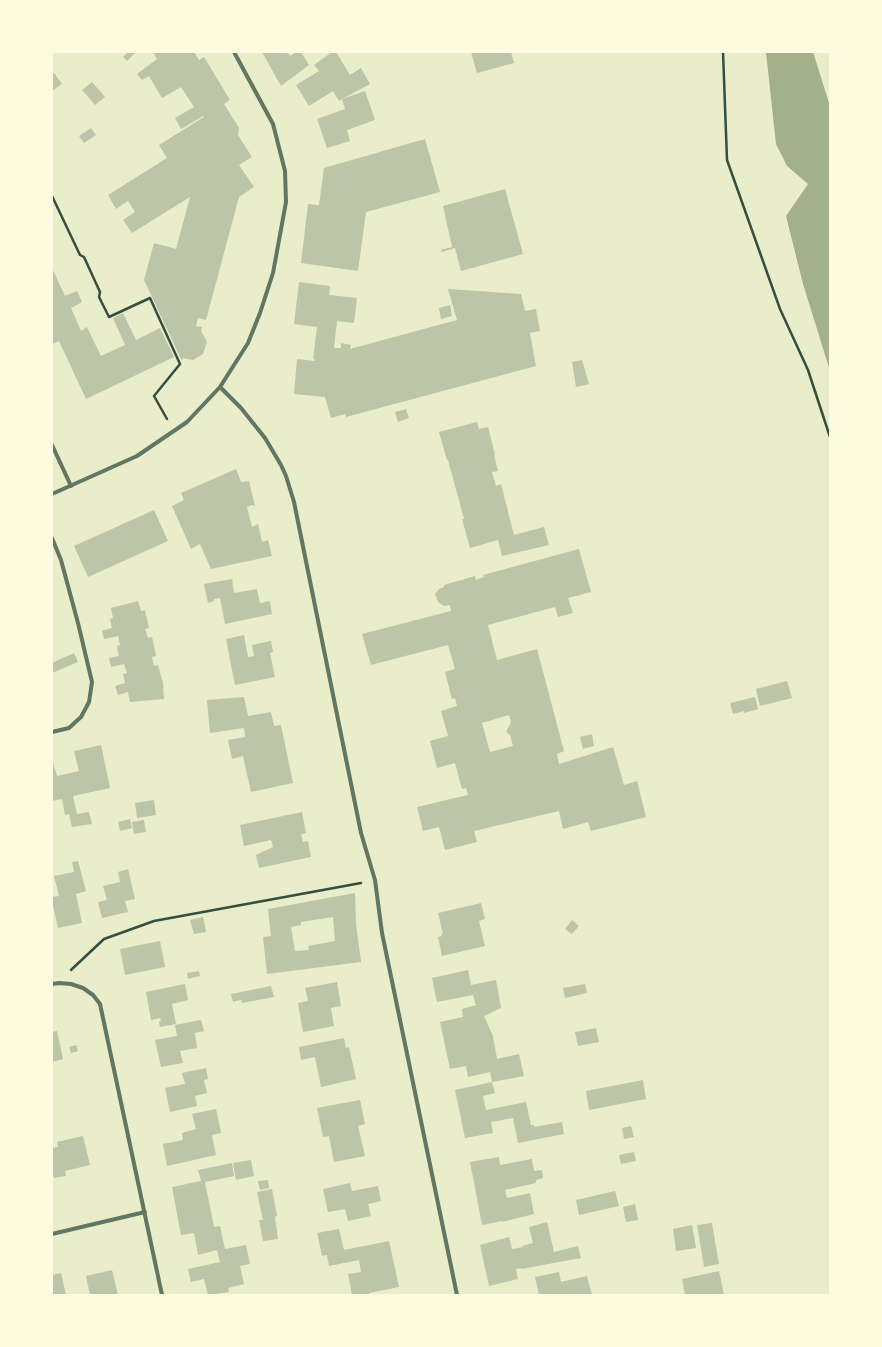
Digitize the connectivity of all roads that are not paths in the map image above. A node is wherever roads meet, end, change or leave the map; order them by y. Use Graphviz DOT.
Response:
graph roads {
  1 [pos="234,52"];
  2 [pos="220,387"];
  3 [pos="52,445"];
  4 [pos="71,486"];
  5 [pos="52,494"];
  6 [pos="52,538"];
  7 [pos="52,732"];
  8 [pos="52,984"];
  9 [pos="145,1212"];
  10 [pos="52,1234"];
  11 [pos="162,1295"];
  12 [pos="457,1295"];
  1 -- 2 [label="street"];
  2 -- 4 [label="street"];
  2 -- 12 [label="street"];
  3 -- 4 [label="street"];
  4 -- 5 [label="street"];
  6 -- 7 [label="street"];
  8 -- 9 [label="street"];
  9 -- 10 [label="street"];
  9 -- 11 [label="street"];
}
